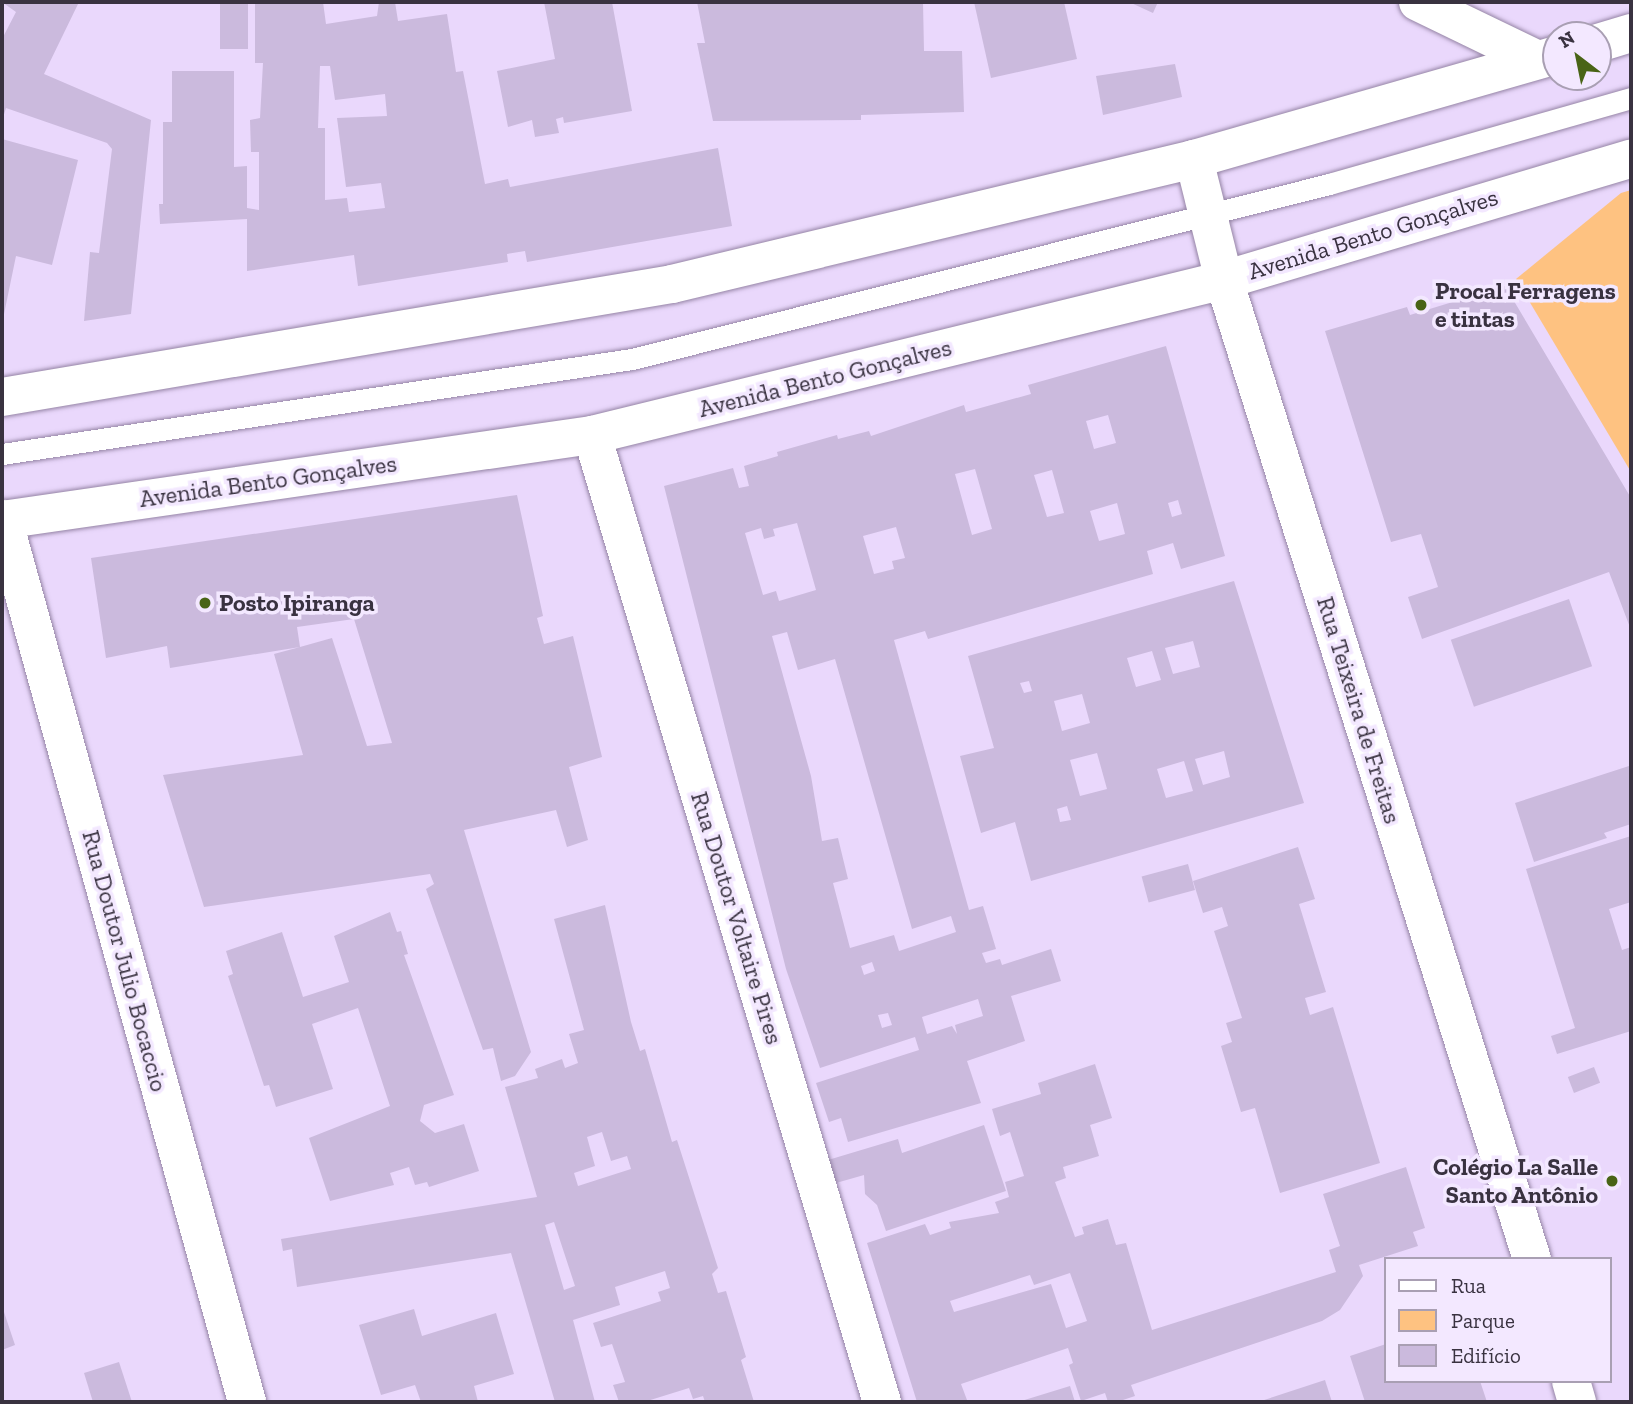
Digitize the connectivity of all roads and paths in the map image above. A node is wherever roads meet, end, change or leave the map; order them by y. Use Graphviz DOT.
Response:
graph roads {
  1 [pos="1418,2"];
  2 [pos="1631,33"];
  3 [pos="1612,39"];
  4 [pos="1542,56"];
  5 [pos="1542,59"];
  6 [pos="1631,98"];
  7 [pos="1194,159"];
  8 [pos="1631,159"];
  9 [pos="1208,214"];
  10 [pos="1224,280"];
  11 [pos="2,397"];
  12 [pos="592,435"];
  13 [pos="2,454"];
  14 [pos="2,519"];
  15 [pos="1531,1257"];
  16 [pos="1572,1383"];
  17 [pos="247,1402"];
  18 [pos="882,1402"];
  19 [pos="1577,1402"];
  1 -- 4 [label="main road"];
  2 -- 3 [label="main road"];
  5 -- 7 [label="main road"];
  6 -- 9 [label="lane"];
  7 -- 9 [label="main road, Rua Teixeira de Freitas"];
  7 -- 11 [label="main road"];
  8 -- 10 [label="main road, Avenida Bento Gonçalves"];
  9 -- 10 [label="main road, Rua Teixeira de Freitas"];
  9 -- 13 [label="lane"];
  10 -- 12 [label="main road, Avenida Bento Gonçalves"];
  10 -- 15 [label="main road, Rua Teixeira de Freitas"];
  12 -- 14 [label="main road, Avenida Bento Gonçalves"];
  12 -- 18 [label="main road, Rua Doutor Voltaire Pires"];
  14 -- 17 [label="main road, Rua Doutor Julio Bocaccio"];
  16 -- 19 [label="main road"];
}
